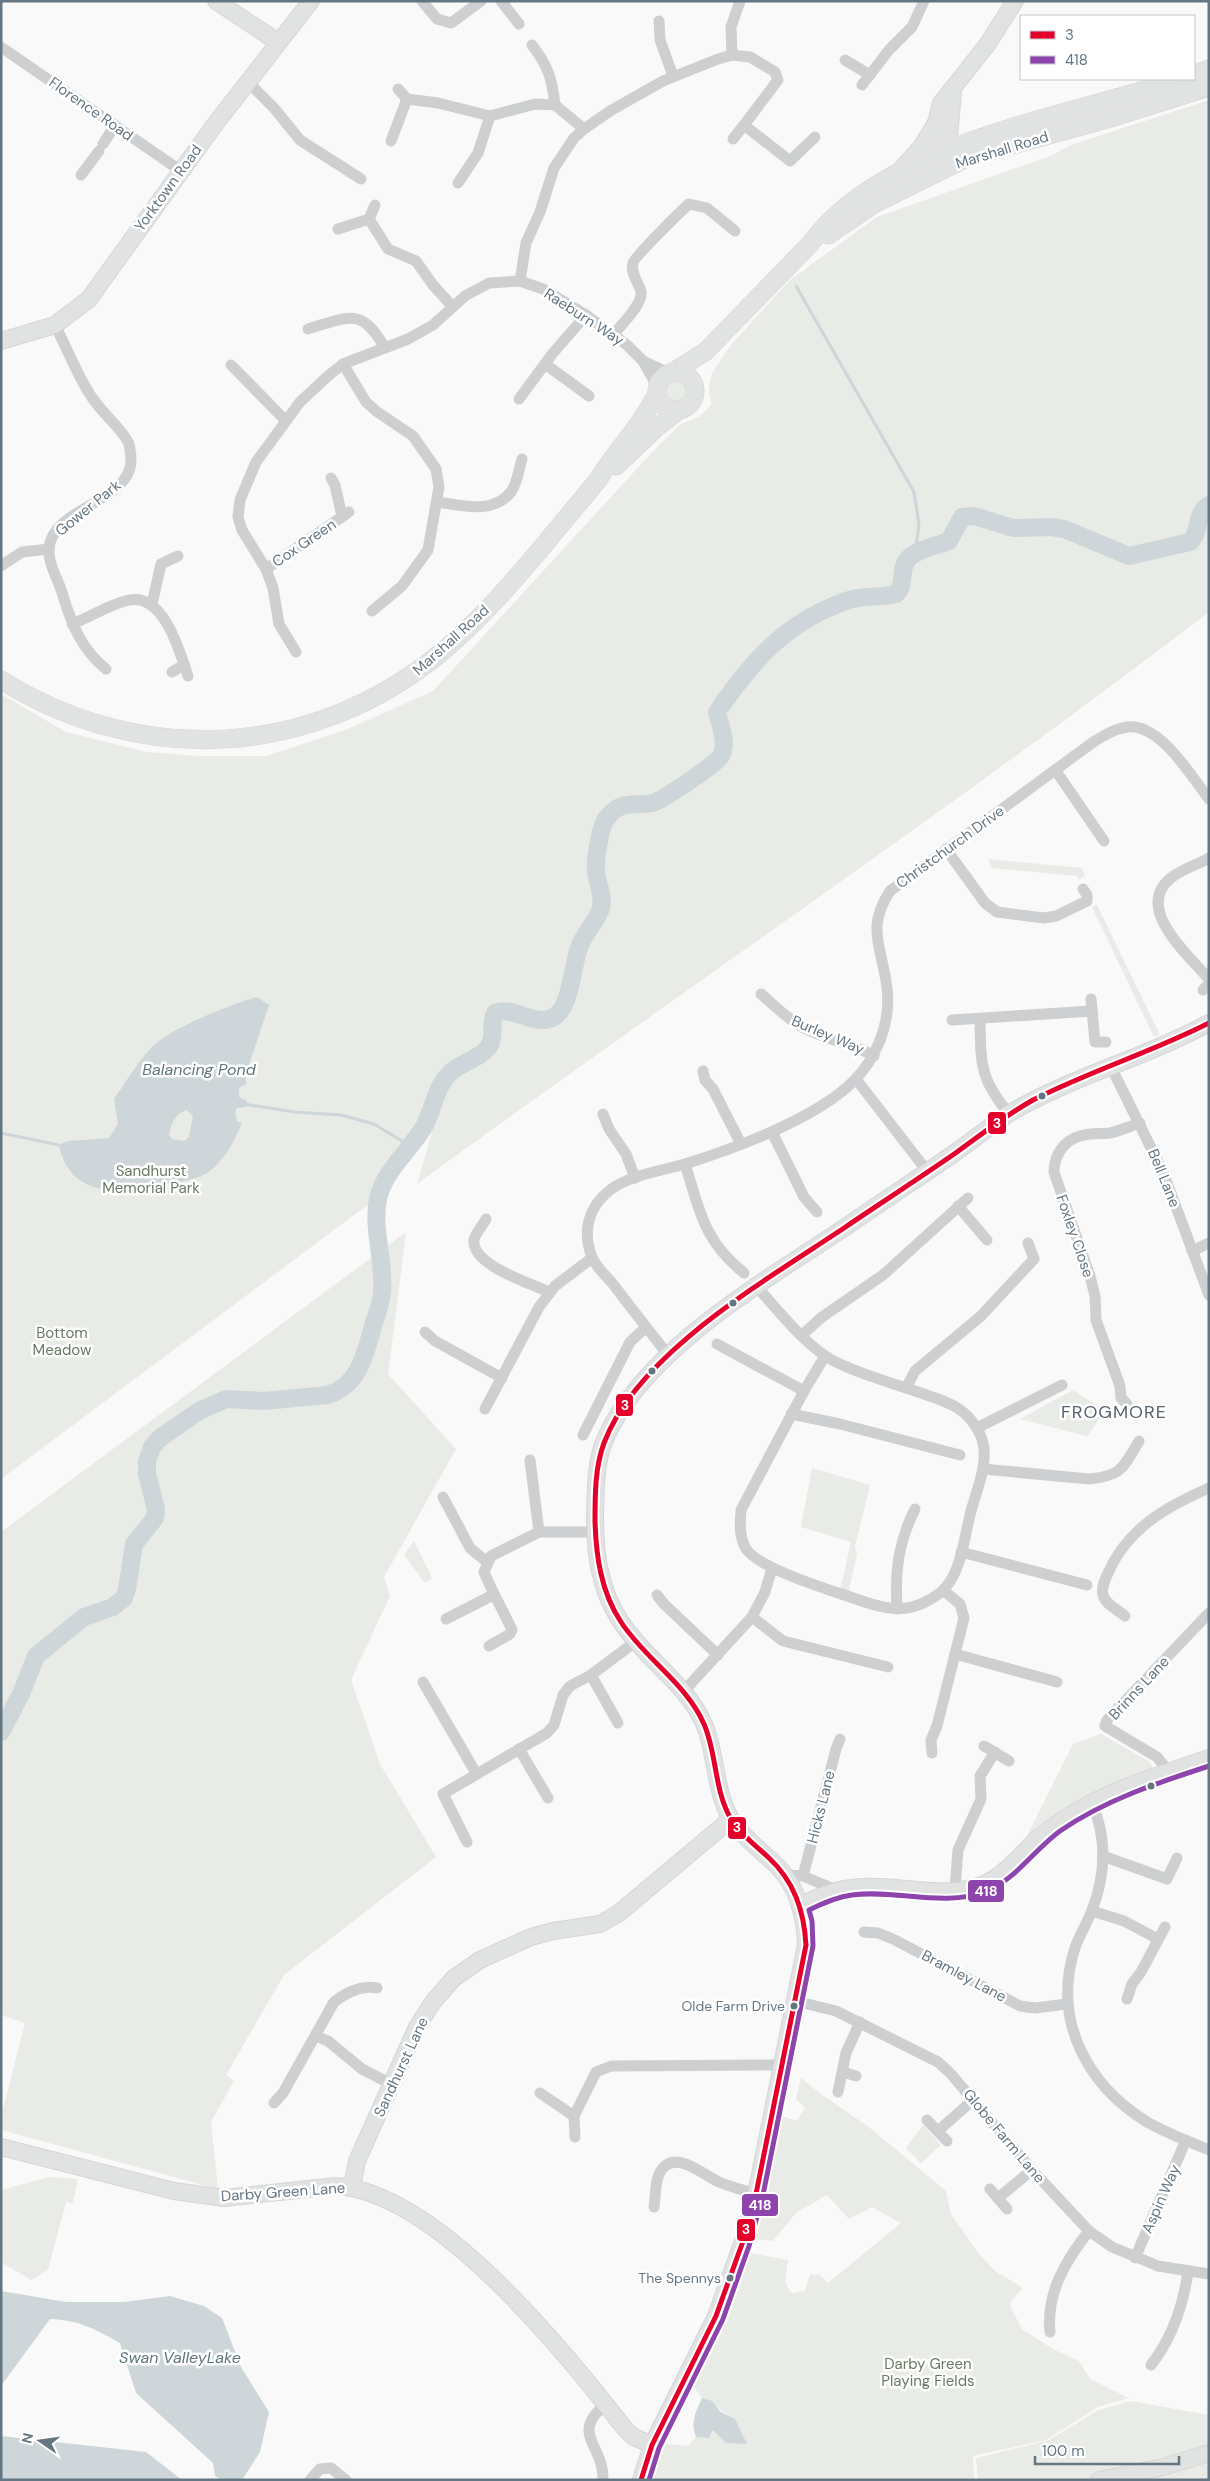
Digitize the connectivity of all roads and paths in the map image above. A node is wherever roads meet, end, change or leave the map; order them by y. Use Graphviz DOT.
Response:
graph roads {
  1 [pos="216,1"];
  2 [pos="310,1"];
  3 [pos="422,1"];
  4 [pos="481,1"];
  5 [pos="501,1"];
  6 [pos="740,1"];
  7 [pos="924,1"];
  8 [pos="1015,1"];
  9 [pos="659,21"];
  10 [pos="519,24"];
  11 [pos="278,42"];
  12 [pos="532,44"];
  13 [pos="1,47"];
  14 [pos="732,54"];
  15 [pos="844,60"];
  16 [pos="1209,69"];
  17 [pos="1195,74"];
  18 [pos="870,75"];
  19 [pos="673,76"];
  20 [pos="1177,80"];
  21 [pos="248,82"];
  22 [pos="862,85"];
  23 [pos="1209,87"];
  24 [pos="398,90"];
  25 [pos="407,100"];
  26 [pos="556,105"];
  27 [pos="490,116"];
  28 [pos="943,121"];
  29 [pos="115,125"];
  30 [pos="744,126"];
  31 [pos="584,130"];
  32 [pos="815,137"];
  33 [pos="733,139"];
  34 [pos="975,140"];
  35 [pos="390,141"];
  36 [pos="949,158"];
  37 [pos="181,171"];
  38 [pos="898,173"];
  39 [pos="81,175"];
  40 [pos="362,179"];
  41 [pos="458,183"];
  42 [pos="375,205"];
  43 [pos="369,219"];
  44 [pos="338,228"];
  45 [pos="735,231"];
  46 [pos="810,244"];
  47 [pos="520,281"];
  48 [pos="452,306"];
  49 [pos="586,315"];
  50 [pos="55,325"];
  51 [pos="308,329"];
  52 [pos="614,334"];
  53 [pos="1,341"];
  54 [pos="385,348"];
  55 [pos="706,351"];
  56 [pos="642,361"];
  57 [pos="343,364"];
  58 [pos="545,364"];
  59 [pos="231,365"];
  60 [pos="664,381"];
  61 [pos="694,385"];
  62 [pos="589,396"];
  63 [pos="519,399"];
  64 [pos="679,410"];
  65 [pos="285,420"];
  66 [pos="522,459"];
  67 [pos="330,478"];
  68 [pos="598,480"];
  69 [pos="437,502"];
  70 [pos="49,549"];
  71 [pos="178,556"];
  72 [pos="1,566"];
  73 [pos="266,569"];
  74 [pos="152,604"];
  75 [pos="372,611"];
  76 [pos="72,624"];
  77 [pos="296,652"];
  78 [pos="106,669"];
  79 [pos="172,672"];
  80 [pos="1,680"];
  81 [pos="1056,771"];
  82 [pos="1209,799"];
  83 [pos="1104,841"];
  84 [pos="946,849"];
  85 [pos="1209,858"];
  86 [pos="1083,889"];
  87 [pos="1209,979"];
  88 [pos="761,994"];
  89 [pos="1091,999"];
  90 [pos="1092,1012"];
  91 [pos="980,1019"];
  92 [pos="952,1020"];
  93 [pos="1209,1023"];
  94 [pos="1106,1042"];
  95 [pos="874,1056"];
  96 [pos="1110,1066"];
  97 [pos="703,1071"];
  98 [pos="856,1079"];
  99 [pos="602,1114"];
  100 [pos="1009,1114"];
  101 [pos="1140,1123"];
  102 [pos="772,1132"];
  103 [pos="741,1144"];
  104 [pos="685,1164"];
  105 [pos="926,1172"];
  106 [pos="635,1178"];
  107 [pos="968,1198"];
  108 [pos="958,1206"];
  109 [pos="817,1212"];
  110 [pos="486,1219"];
  111 [pos="988,1240"];
  112 [pos="1028,1243"];
  113 [pos="1209,1243"];
  114 [pos="1192,1251"];
  115 [pos="592,1258"];
  116 [pos="744,1273"];
  117 [pos="757,1287"];
  118 [pos="549,1292"];
  119 [pos="1209,1295"];
  120 [pos="646,1326"];
  121 [pos="424,1332"];
  122 [pos="802,1335"];
  123 [pos="717,1344"];
  124 [pos="669,1356"];
  125 [pos="825,1356"];
  126 [pos="502,1378"];
  127 [pos="1062,1385"];
  128 [pos="906,1388"];
  129 [pos="804,1391"];
  130 [pos="1127,1404"];
  131 [pos="485,1409"];
  132 [pos="791,1414"];
  133 [pos="977,1428"];
  134 [pos="583,1435"];
  135 [pos="1139,1441"];
  136 [pos="960,1454"];
  137 [pos="530,1460"];
  138 [pos="983,1469"];
  139 [pos="1209,1488"];
  140 [pos="443,1497"];
  141 [pos="915,1509"];
  142 [pos="539,1532"];
  143 [pos="595,1532"];
  144 [pos="961,1552"];
  145 [pos="487,1562"];
  146 [pos="772,1568"];
  147 [pos="1087,1585"];
  148 [pos="943,1590"];
  149 [pos="493,1595"];
  150 [pos="657,1595"];
  151 [pos="897,1609"];
  152 [pos="1209,1613"];
  153 [pos="1125,1616"];
  154 [pos="752,1618"];
  155 [pos="446,1620"];
  156 [pos="635,1642"];
  157 [pos="489,1646"];
  158 [pos="955,1654"];
  159 [pos="718,1655"];
  160 [pos="888,1667"];
  161 [pos="591,1675"];
  162 [pos="423,1682"];
  163 [pos="1056,1682"];
  164 [pos="683,1692"];
  165 [pos="618,1723"];
  166 [pos="840,1739"];
  167 [pos="984,1746"];
  168 [pos="519,1749"];
  169 [pos="995,1752"];
  170 [pos="932,1753"];
  171 [pos="1009,1761"];
  172 [pos="1205,1763"];
  173 [pos="476,1773"];
  174 [pos="1170,1773"];
  175 [pos="548,1798"];
  176 [pos="1092,1803"];
  177 [pos="731,1819"];
  178 [pos="467,1842"];
  179 [pos="1103,1856"];
  180 [pos="1177,1858"];
  181 [pos="785,1875"];
  182 [pos="803,1876"];
  183 [pos="836,1890"];
  184 [pos="955,1890"];
  185 [pos="800,1906"];
  186 [pos="1092,1911"];
  187 [pos="1165,1926"];
  188 [pos="864,1932"];
  189 [pos="1158,1939"];
  190 [pos="377,1988"];
  191 [pos="1127,1999"];
  192 [pos="795,2000"];
  193 [pos="1067,2004"];
  194 [pos="860,2022"];
  195 [pos="316,2036"];
  196 [pos="783,2065"];
  197 [pos="843,2072"];
  198 [pos="856,2076"];
  199 [pos="391,2084"];
  200 [pos="838,2092"];
  201 [pos="540,2093"];
  202 [pos="973,2100"];
  203 [pos="274,2103"];
  204 [pos="574,2116"];
  205 [pos="927,2120"];
  206 [pos="938,2131"];
  207 [pos="575,2137"];
  208 [pos="1186,2140"];
  209 [pos="947,2141"];
  210 [pos="1,2147"];
  211 [pos="1209,2150"];
  212 [pos="1032,2170"];
  213 [pos="352,2187"];
  214 [pos="756,2194"];
  215 [pos="654,2207"];
  216 [pos="1007,2208"];
  217 [pos="1089,2231"];
  218 [pos="1135,2258"];
  219 [pos="1188,2272"];
  220 [pos="1209,2274"];
  221 [pos="1050,2332"];
  222 [pos="1151,2365"];
  223 [pos="606,2404"];
  224 [pos="652,2445"];
  225 [pos="1209,2453"];
  226 [pos="310,2480"];
  227 [pos="346,2480"];
  228 [pos="603,2480"];
  229 [pos="641,2480"];
  230 [pos="1099,2480"];
  1 -- 11 [label="street"];
  2 -- 11 [label="street, Yorktown Road"];
  3 -- 4 [label="street"];
  5 -- 10 [label="street"];
  6 -- 14 [label="street"];
  7 -- 18 [label="street"];
  8 -- 28 [label="street"];
  9 -- 19 [label="street"];
  11 -- 21 [label="street, Yorktown Road"];
  12 -- 26 [label="street"];
  13 -- 29 [label="street, Florence Road"];
  14 -- 19 [label="street"];
  14 -- 30 [label="street"];
  15 -- 18 [label="street"];
  16 -- 17 [label="main road"];
  18 -- 22 [label="street"];
  19 -- 31 [label="street"];
  20 -- 34 [label="main road, Marshall Road"];
  21 -- 37 [label="street, Yorktown Road"];
  21 -- 40 [label="street"];
  23 -- 36 [label="main road, Marshall Road"];
  24 -- 25 [label="street"];
  25 -- 27 [label="street"];
  25 -- 35 [label="street"];
  26 -- 27 [label="street"];
  26 -- 31 [label="street"];
  27 -- 41 [label="street"];
  28 -- 34 [label="street"];
  28 -- 36 [label="street"];
  28 -- 38 [label="street"];
  29 -- 37 [label="street, Florence Road"];
  29 -- 39 [label="street"];
  30 -- 32 [label="street"];
  30 -- 33 [label="street"];
  31 -- 47 [label="street"];
  34 -- 36 [label="main road, Marshall Road"];
  36 -- 38 [label="main road, Marshall Road"];
  36 -- 46 [label="main road, Marshall Road"];
  37 -- 50 [label="street, Yorktown Road"];
  38 -- 46 [label="main road, Marshall Road"];
  42 -- 43 [label="street"];
  43 -- 44 [label="street"];
  43 -- 48 [label="street"];
  45 -- 52 [label="street"];
  46 -- 55 [label="main road, Marshall Road"];
  47 -- 48 [label="street, Raeburn Way"];
  47 -- 49 [label="street, Raeburn Way"];
  48 -- 54 [label="street, Raeburn Way"];
  49 -- 52 [label="street, Raeburn Way"];
  49 -- 58 [label="street"];
  50 -- 53 [label="street, Yorktown Road"];
  50 -- 70 [label="street, Gower Park"];
  51 -- 54 [label="street"];
  52 -- 56 [label="street, Raeburn Way"];
  54 -- 57 [label="street, Raeburn Way"];
  55 -- 60 [label="main road, Marshall Road"];
  55 -- 61 [label="main road, Marshall Road"];
  56 -- 60 [label="street, Raeburn Way"];
  56 -- 60 [label="street, Raeburn Way"];
  57 -- 65 [label="street, Raeburn Way"];
  57 -- 69 [label="street"];
  58 -- 62 [label="street"];
  58 -- 63 [label="street"];
  59 -- 65 [label="street"];
  60 -- 61 [label="main road"];
  60 -- 64 [label="main road"];
  60 -- 68 [label="main road, Marshall Road"];
  61 -- 64 [label="main road"];
  64 -- 68 [label="main road, Marshall Road"];
  65 -- 73 [label="street, Raeburn Way"];
  66 -- 69 [label="street"];
  67 -- 73 [label="street, Cox Green"];
  68 -- 80 [label="main road, Marshall Road"];
  69 -- 75 [label="street"];
  70 -- 72 [label="street"];
  70 -- 76 [label="street, Gower Park"];
  71 -- 74 [label="street"];
  73 -- 77 [label="street, Raeburn Way"];
  74 -- 76 [label="street"];
  74 -- 79 [label="street"];
  76 -- 78 [label="street, Gower Park"];
  81 -- 82 [label="street, Christchurch Drive"];
  81 -- 83 [label="street"];
  81 -- 84 [label="street, Christchurch Drive"];
  84 -- 86 [label="street"];
  84 -- 95 [label="street, Christchurch Drive"];
  85 -- 87 [label="street"];
  88 -- 95 [label="street, Burley Way"];
  89 -- 90 [label="street"];
  90 -- 91 [label="street"];
  90 -- 94 [label="street"];
  91 -- 92 [label="street"];
  91 -- 100 [label="street"];
  93 -- 96 [label="street"];
  95 -- 98 [label="street, Christchurch Drive"];
  96 -- 100 [label="street"];
  96 -- 101 [label="street, Bell Lane"];
  97 -- 103 [label="street"];
  98 -- 102 [label="street, Christchurch Drive"];
  98 -- 105 [label="street"];
  99 -- 106 [label="street"];
  100 -- 105 [label="street"];
  101 -- 114 [label="street, Bell Lane"];
  101 -- 130 [label="street, Foxley Close"];
  102 -- 103 [label="street, Christchurch Drive"];
  102 -- 109 [label="street"];
  103 -- 104 [label="street, Christchurch Drive"];
  104 -- 106 [label="street, Christchurch Drive"];
  104 -- 116 [label="street"];
  105 -- 117 [label="street"];
  106 -- 115 [label="street, Christchurch Drive"];
  107 -- 108 [label="street"];
  108 -- 111 [label="street"];
  108 -- 122 [label="street"];
  110 -- 118 [label="street"];
  112 -- 128 [label="street"];
  113 -- 114 [label="street"];
  114 -- 119 [label="street, Bell Lane"];
  115 -- 118 [label="street"];
  115 -- 120 [label="street, Christchurch Drive"];
  117 -- 122 [label="street"];
  117 -- 124 [label="street"];
  118 -- 126 [label="street"];
  120 -- 124 [label="street, Christchurch Drive"];
  120 -- 134 [label="street"];
  121 -- 126 [label="street"];
  122 -- 125 [label="street"];
  123 -- 129 [label="street"];
  124 -- 143 [label="street"];
  125 -- 128 [label="street"];
  125 -- 129 [label="street"];
  126 -- 131 [label="street"];
  127 -- 133 [label="street"];
  128 -- 133 [label="street"];
  129 -- 132 [label="street"];
  132 -- 136 [label="street"];
  132 -- 146 [label="street"];
  133 -- 138 [label="street"];
  135 -- 138 [label="street"];
  137 -- 142 [label="street"];
  138 -- 144 [label="street"];
  139 -- 153 [label="street"];
  140 -- 145 [label="street"];
  141 -- 151 [label="street"];
  142 -- 143 [label="street"];
  142 -- 145 [label="street"];
  143 -- 156 [label="street"];
  144 -- 147 [label="street"];
  144 -- 148 [label="street"];
  145 -- 149 [label="street"];
  146 -- 151 [label="street"];
  146 -- 154 [label="street"];
  148 -- 151 [label="street"];
  148 -- 158 [label="street"];
  149 -- 155 [label="street"];
  149 -- 157 [label="street"];
  150 -- 159 [label="street"];
  152 -- 174 [label="street, Brinns Lane"];
  154 -- 159 [label="street"];
  154 -- 160 [label="street"];
  156 -- 161 [label="street"];
  156 -- 164 [label="street"];
  158 -- 163 [label="street"];
  158 -- 170 [label="street"];
  159 -- 164 [label="street"];
  161 -- 165 [label="street"];
  161 -- 168 [label="street"];
  162 -- 173 [label="street"];
  164 -- 177 [label="street"];
  166 -- 182 [label="street, Hicks Lane"];
  167 -- 169 [label="street"];
  168 -- 173 [label="street"];
  168 -- 175 [label="street"];
  169 -- 171 [label="street"];
  169 -- 184 [label="street"];
  172 -- 174 [label="street"];
  173 -- 178 [label="street"];
  174 -- 176 [label="street"];
  176 -- 179 [label="street"];
  176 -- 184 [label="street"];
  177 -- 181 [label="street"];
  177 -- 199 [label="street, Sandhurst Lane"];
  179 -- 180 [label="street"];
  179 -- 186 [label="street"];
  181 -- 182 [label="street"];
  181 -- 185 [label="street"];
  182 -- 183 [label="street"];
  183 -- 184 [label="street"];
  183 -- 185 [label="street"];
  185 -- 192 [label="street"];
  186 -- 189 [label="street"];
  186 -- 193 [label="street"];
  187 -- 189 [label="street"];
  188 -- 193 [label="street, Bramley Lane"];
  189 -- 191 [label="street"];
  190 -- 195 [label="street"];
  192 -- 194 [label="street, Globe Farm Lane"];
  192 -- 196 [label="street"];
  193 -- 208 [label="street"];
  194 -- 197 [label="street"];
  194 -- 202 [label="street, Globe Farm Lane"];
  195 -- 199 [label="street"];
  195 -- 203 [label="street"];
  196 -- 204 [label="street"];
  196 -- 214 [label="street"];
  197 -- 198 [label="street"];
  197 -- 200 [label="street"];
  199 -- 213 [label="street, Sandhurst Lane"];
  201 -- 204 [label="street"];
  202 -- 206 [label="street"];
  202 -- 212 [label="street, Globe Farm Lane"];
  204 -- 207 [label="street"];
  205 -- 206 [label="street"];
  206 -- 209 [label="street"];
  208 -- 211 [label="street"];
  208 -- 218 [label="street, Aspin Way"];
  210 -- 213 [label="street, Darby Green Lane"];
  212 -- 216 [label="street"];
  212 -- 217 [label="street, Globe Farm Lane"];
  213 -- 223 [label="street, Darby Green Lane"];
  214 -- 215 [label="street"];
  214 -- 224 [label="street"];
  217 -- 218 [label="street, Globe Farm Lane"];
  217 -- 221 [label="street"];
  218 -- 219 [label="street, Globe Farm Lane"];
  219 -- 220 [label="street, Globe Farm Lane"];
  219 -- 222 [label="street"];
  223 -- 224 [label="street, Darby Green Lane"];
  223 -- 228 [label="street"];
  224 -- 229 [label="street"];
  225 -- 230 [label="street"];
  226 -- 227 [label="street"];
}
